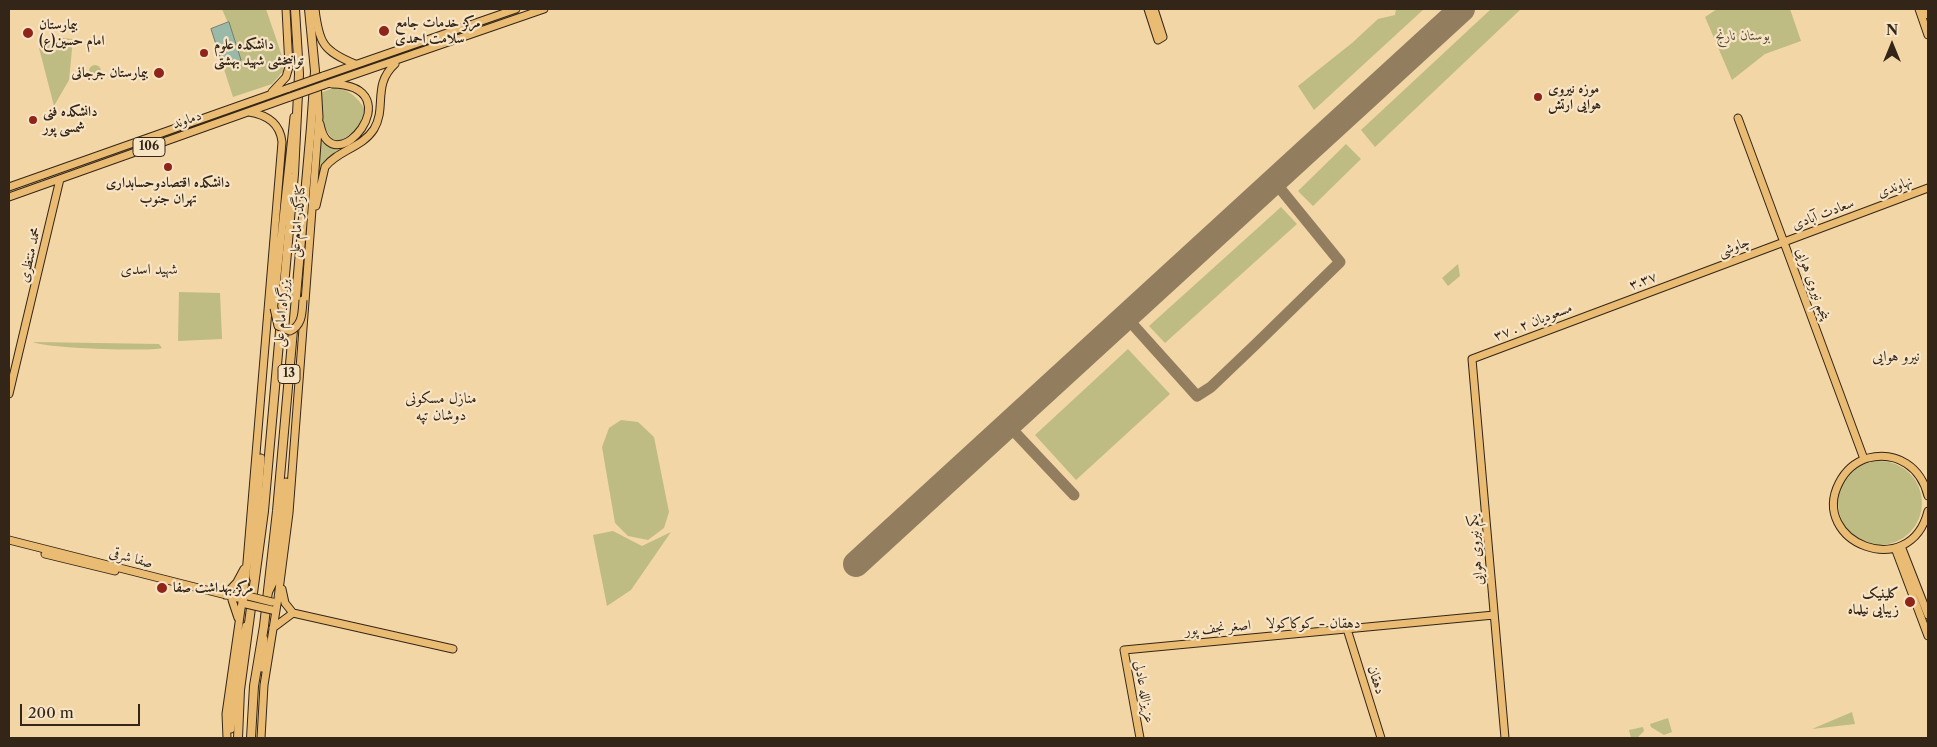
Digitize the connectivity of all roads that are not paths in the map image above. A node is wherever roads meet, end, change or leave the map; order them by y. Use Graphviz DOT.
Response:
graph roads {
  1 [pos="286,9"];
  2 [pos="295,9"];
  3 [pos="309,9"];
  4 [pos="315,9"];
  5 [pos="516,9"];
  6 [pos="544,9"];
  7 [pos="1148,9"];
  8 [pos="1154,9"];
  9 [pos="1919,9"];
  10 [pos="1926,9"];
  11 [pos="1928,15"];
  12 [pos="1928,35"];
  13 [pos="399,61"];
  14 [pos="355,64"];
  15 [pos="315,71"];
  16 [pos="326,84"];
  17 [pos="270,95"];
  18 [pos="299,103"];
  19 [pos="249,112"];
  20 [pos="319,117"];
  21 [pos="1738,118"];
  22 [pos="60,179"];
  23 [pos="9,187"];
  24 [pos="1928,188"];
  25 [pos="9,197"];
  26 [pos="1870,209"];
  27 [pos="1784,242"];
  28 [pos="308,258"];
  29 [pos="1692,276"];
  30 [pos="306,286"];
  31 [pos="274,308"];
  32 [pos="1603,310"];
  33 [pos="1472,359"];
  34 [pos="264,374"];
  35 [pos="266,387"];
  36 [pos="9,394"];
  37 [pos="262,400"];
  38 [pos="296,413"];
  39 [pos="1864,459"];
  40 [pos="1928,496"];
  41 [pos="1928,511"];
  42 [pos="9,540"];
  43 [pos="9,545"];
  44 [pos="1898,547"];
  45 [pos="247,556"];
  46 [pos="75,559"];
  47 [pos="281,582"];
  48 [pos="254,589"];
  49 [pos="209,592"];
  50 [pos="268,594"];
  51 [pos="224,595"];
  52 [pos="232,600"];
  53 [pos="245,603"];
  54 [pos="274,608"];
  55 [pos="290,612"];
  56 [pos="1494,615"];
  57 [pos="1928,615"];
  58 [pos="238,624"];
  59 [pos="264,626"];
  60 [pos="273,628"];
  61 [pos="1347,629"];
  62 [pos="1928,636"];
  63 [pos="453,649"];
  64 [pos="1124,650"];
  65 [pos="227,738"];
  66 [pos="231,738"];
  67 [pos="238,738"];
  68 [pos="251,738"];
  69 [pos="256,738"];
  70 [pos="261,738"];
  71 [pos="1140,738"];
  72 [pos="1382,738"];
  73 [pos="1505,738"];
  1 -- 17 [label="main road"];
  2 -- 18 [label="highway, بزرگراه امام علی / 13"];
  3 -- 15 [label="highway, بزرگراه امام علی / 13"];
  4 -- 14 [label="main road"];
  5 -- 14 [label="main road, 106"];
  6 -- 13 [label="main road, 106"];
  7 -- 8 [label="main road"];
  9 -- 12 [label="main road"];
  10 -- 11 [label="main road"];
  13 -- 16 [label="main road, 106"];
  13 -- 28 [label="main road"];
  14 -- 17 [label="main road, دماوند / 106, bridge"];
  15 -- 20 [label="main road, کنارگذر امام علی"];
  15 -- 50 [label="highway, بزرگراه امام علی / 13"];
  16 -- 19 [label="main road, دماوند / 106, bridge"];
  16 -- 20 [label="main road"];
  17 -- 23 [label="main road, دماوند / 106"];
  18 -- 31 [label="main road"];
  18 -- 48 [label="highway, بزرگراه امام علی / 13"];
  19 -- 22 [label="main road, دماوند / 106"];
  19 -- 34 [label="main road"];
  20 -- 28 [label="main road, کنارگذر امام علی"];
  21 -- 27 [label="main road, پنجم نیروی هوایی"];
  22 -- 25 [label="main road, دماوند / 106"];
  22 -- 36 [label="main road, محمد منتظری"];
  24 -- 26 [label="main road, نهاوندی"];
  26 -- 27 [label="main road, سعادت آبادی"];
  27 -- 29 [label="main road, چاوشی"];
  27 -- 39 [label="main road, پنجم نیروی هوایی"];
  28 -- 30 [label="main road, کنارگذر امام علی"];
  29 -- 32 [label="main road, ۳.۳۷"];
  30 -- 31 [label="main road, bridge"];
  30 -- 38 [label="main road, کنارگذر امام علی"];
  31 -- 35 [label="main road"];
  32 -- 33 [label="main road, مسعودیان ۲ . ۳۷"];
  33 -- 56 [label="main road, یکم نیروی هوایی"];
  34 -- 35 [label="main road"];
  34 -- 37 [label="main road"];
  35 -- 37 [label="main road"];
  35 -- 48 [label="main road"];
  37 -- 45 [label="main road"];
  38 -- 47 [label="main road, کنارگذر امام علی"];
  38 -- 50 [label="main road"];
  39 -- 40 [label="main road"];
  39 -- 44 [label="main road"];
  41 -- 44 [label="main road"];
  42 -- 46 [label="main road, صفا شرقی"];
  43 -- 46 [label="main road, صفا شرقی"];
  44 -- 57 [label="main road"];
  44 -- 62 [label="main road"];
  45 -- 51 [label="main road"];
  45 -- 53 [label="main road"];
  46 -- 49 [label="main road, صفا شرقی"];
  47 -- 54 [label="main road"];
  47 -- 55 [label="main road"];
  48 -- 53 [label="highway, بزرگراه امام علی / 13"];
  49 -- 51 [label="main road, صفا شرقی"];
  49 -- 52 [label="main road, صفا شرقی"];
  50 -- 59 [label="highway, بزرگراه امام علی / 13"];
  51 -- 53 [label="main road, صفا شرقی"];
  52 -- 53 [label="main road, صفا شرقی"];
  52 -- 58 [label="main road"];
  53 -- 54 [label="main road, bridge"];
  53 -- 54 [label="main road"];
  53 -- 58 [label="main road"];
  53 -- 66 [label="main road"];
  53 -- 67 [label="highway, بزرگراه امام علی / 13"];
  54 -- 55 [label="main road"];
  54 -- 60 [label="main road"];
  55 -- 60 [label="main road"];
  55 -- 63 [label="main road"];
  56 -- 61 [label="main road, اصغر نجف پور"];
  56 -- 73 [label="main road, یکم نیروی هوایی"];
  58 -- 65 [label="main road"];
  59 -- 68 [label="highway, بزرگراه امام علی / 13"];
  59 -- 69 [label="main road"];
  60 -- 70 [label="main road"];
  61 -- 64 [label="main road, اصغر نجف پور"];
  61 -- 72 [label="main road, دهقان"];
  64 -- 71 [label="main road, عزیزالله عادلی"];
}
